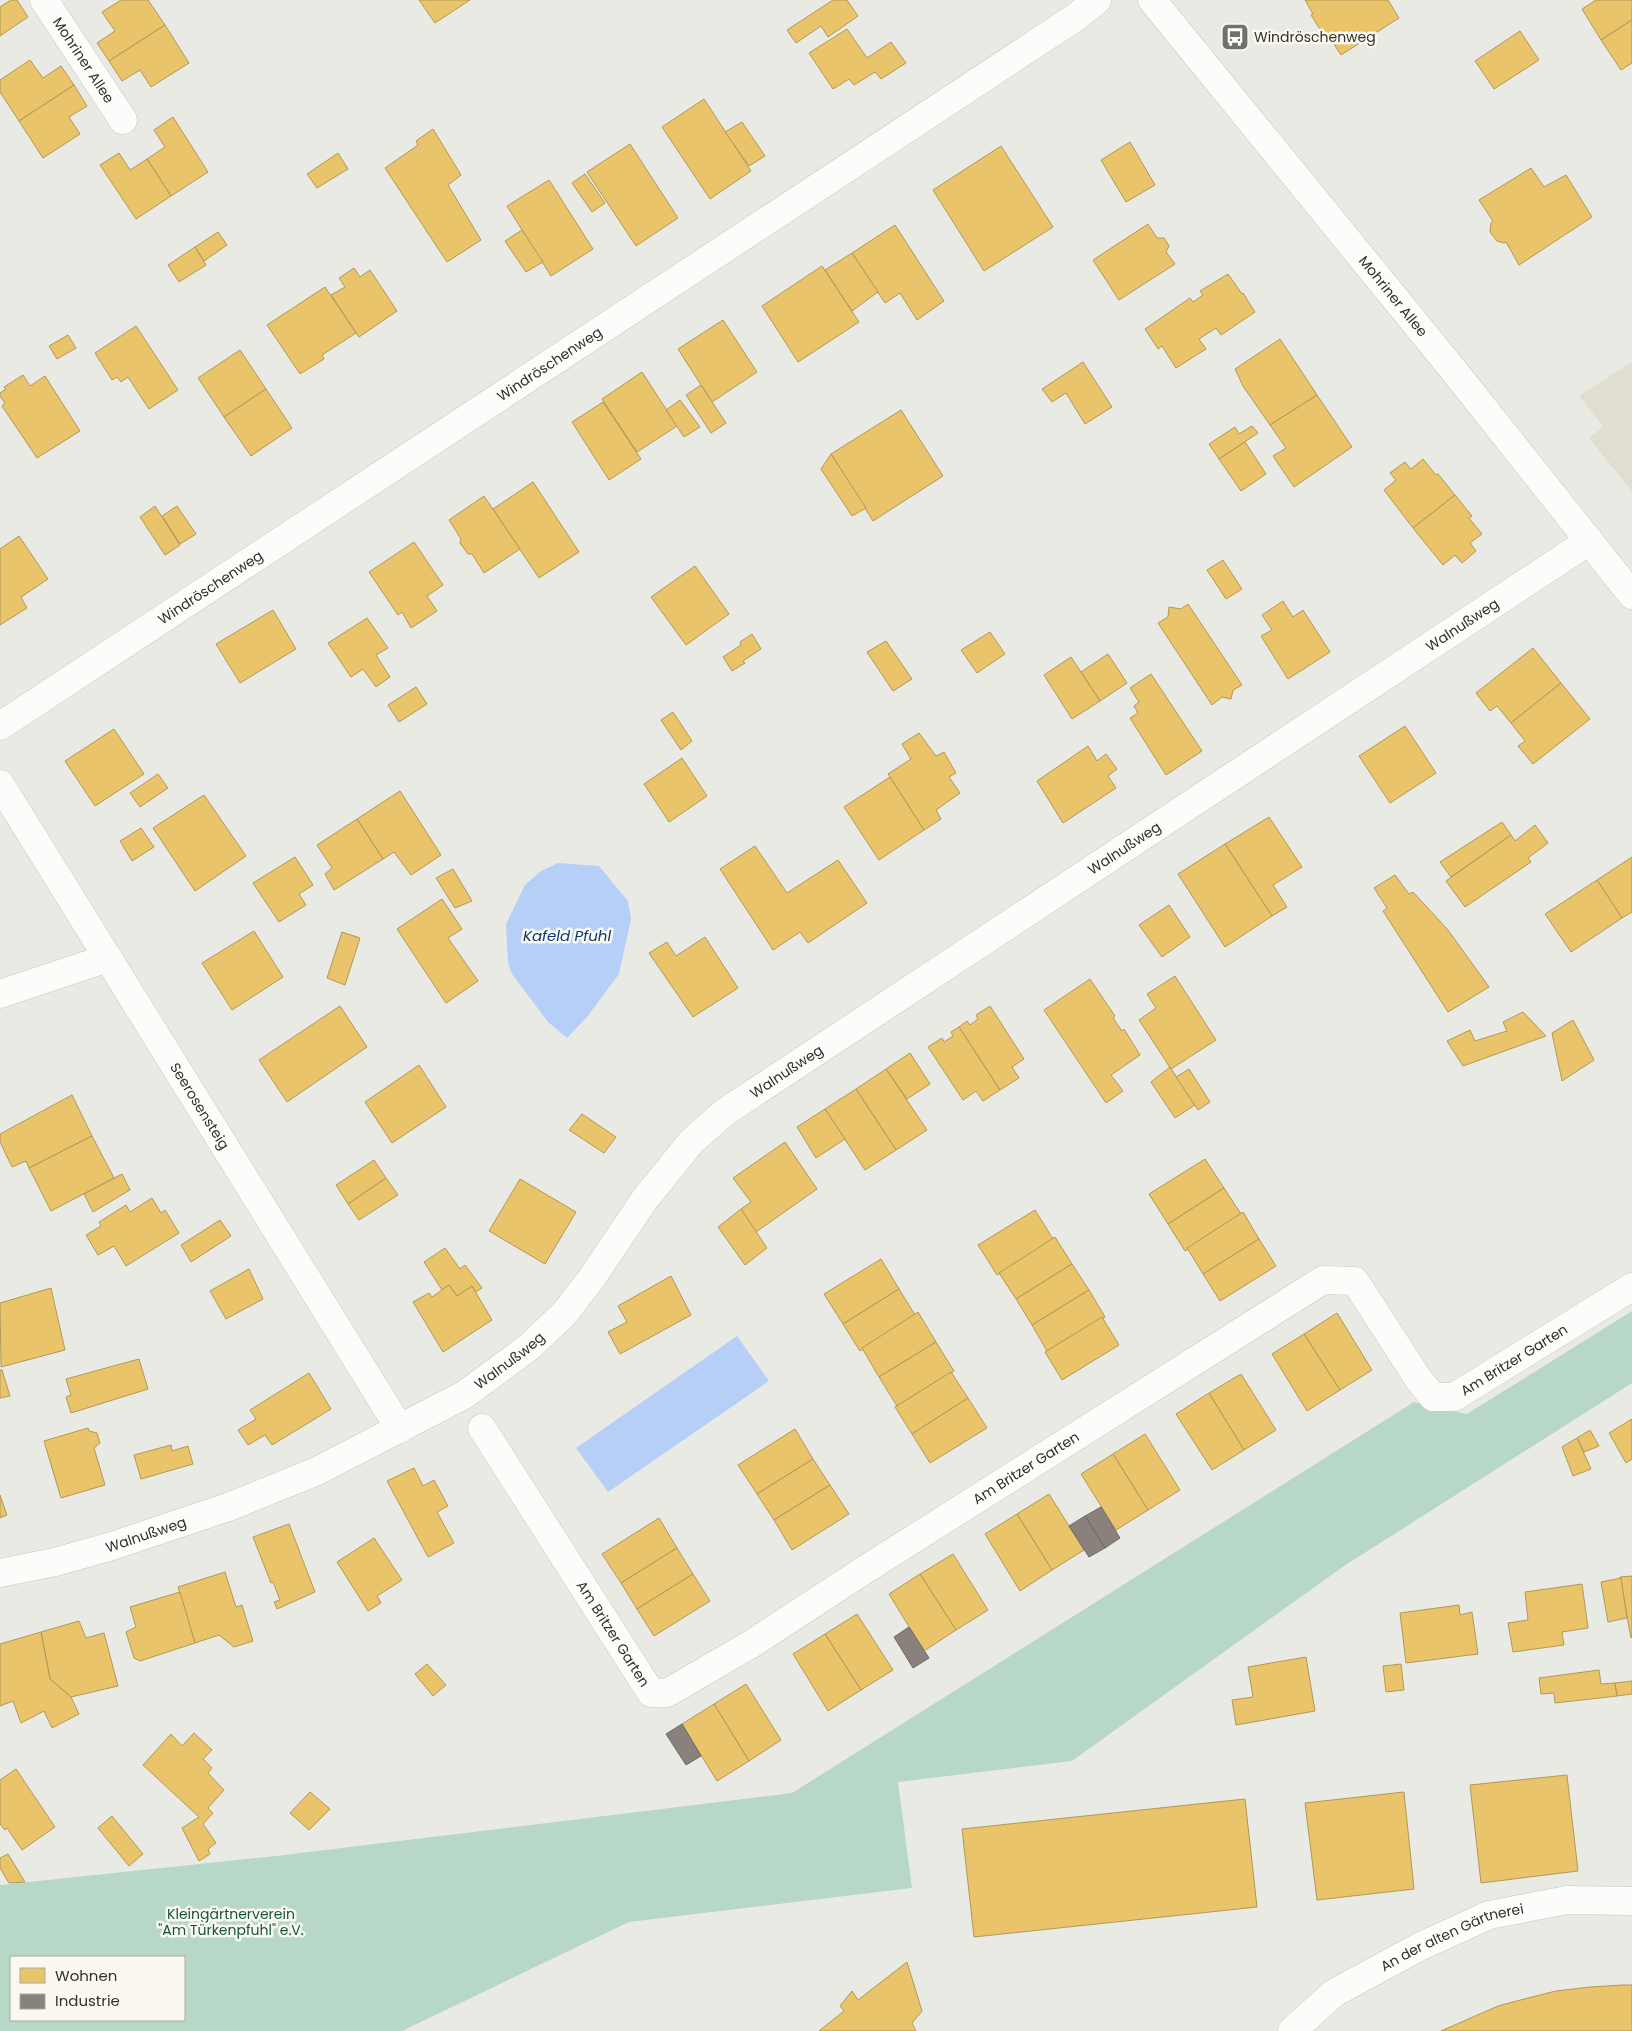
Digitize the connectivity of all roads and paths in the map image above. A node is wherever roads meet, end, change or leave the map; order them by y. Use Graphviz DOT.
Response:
graph roads {
  1 [pos="44,0"];
  2 [pos="1097,0"];
  3 [pos="1152,0"];
  4 [pos="123,120"];
  5 [pos="1589,541"];
  6 [pos="1632,595"];
  7 [pos="0,726"];
  8 [pos="0,784"];
  9 [pos="108,958"];
  10 [pos="0,994"];
  11 [pos="1632,1288"];
  12 [pos="482,1428"];
  13 [pos="400,1429"];
  14 [pos="0,1573"];
  15 [pos="1632,1901"];
  16 [pos="1292,2031"];
  1 -- 4 [label="street, Mohriner Allee"];
  2 -- 7 [label="street, Windröschenweg"];
  3 -- 5 [label="street, Mohriner Allee"];
  5 -- 6 [label="street, Mohriner Allee"];
  5 -- 13 [label="street, Walnußweg"];
  8 -- 9 [label="street, Seerosensteig"];
  9 -- 10 [label="street"];
  9 -- 13 [label="street, Seerosensteig"];
  11 -- 12 [label="street, Am Britzer Garten"];
  13 -- 14 [label="street, Walnußweg"];
  15 -- 16 [label="street, An der alten Gärtnerei"];
}
